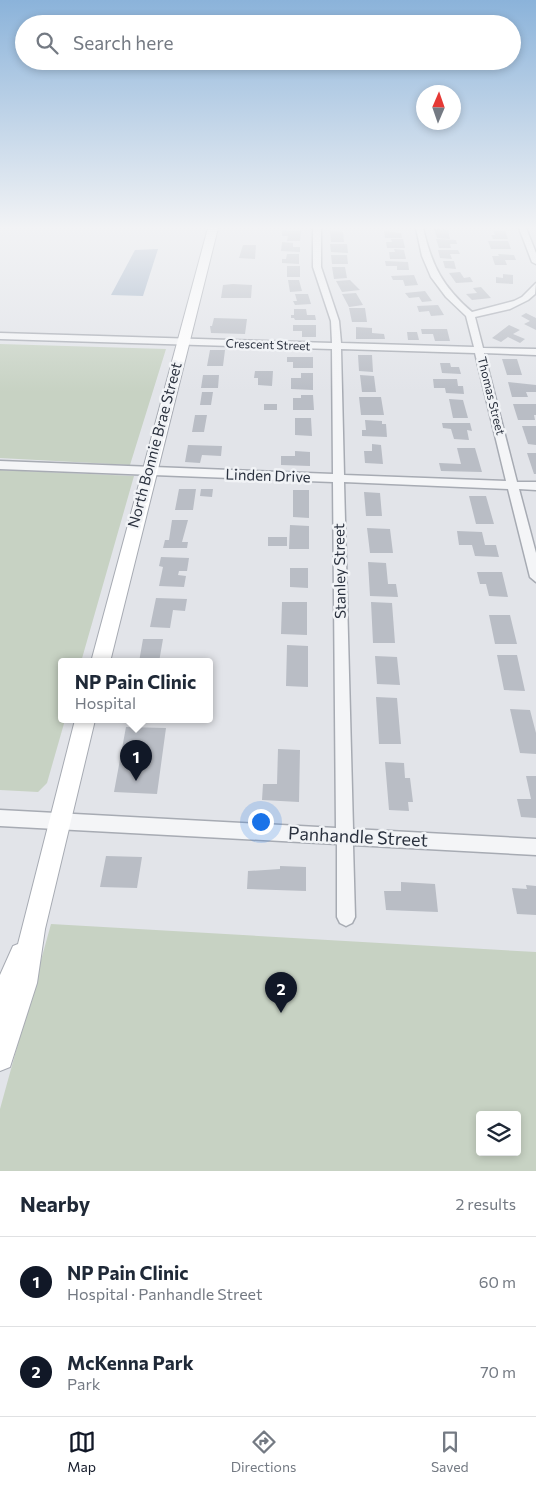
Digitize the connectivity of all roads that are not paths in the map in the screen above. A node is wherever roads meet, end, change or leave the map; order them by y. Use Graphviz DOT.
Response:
graph roads {
  1 [pos="198,283"];
  2 [pos="322,283"];
  3 [pos="439,283"];
  4 [pos="536,285"];
  5 [pos="470,315"];
  6 [pos="0,336"];
  7 [pos="182,343"];
  8 [pos="336,347"];
  9 [pos="479,351"];
  10 [pos="536,352"];
  11 [pos="0,465"];
  12 [pos="148,472"];
  13 [pos="338,479"];
  14 [pos="513,485"];
  15 [pos="536,486"];
  16 [pos="536,577"];
  17 [pos="101,658"];
  18 [pos="84,723"];
  19 [pos="0,818"];
  20 [pos="59,822"];
  21 [pos="344,836"];
  22 [pos="536,847"];
  23 [pos="346,917"];
  24 [pos="33,929"];
  25 [pos="0,1005"];
  26 [pos="0,1057"];
  1 -- 7 [label="main road, North Bonnie Brae Street"];
  2 -- 8 [label="street, Stanley Street"];
  3 -- 5 [label="street"];
  4 -- 5 [label="street"];
  5 -- 9 [label="street, Thomas Street"];
  6 -- 7 [label="street, Crescent Street"];
  7 -- 8 [label="street, Crescent Street"];
  7 -- 12 [label="main road, North Bonnie Brae Street"];
  8 -- 9 [label="street, Crescent Street"];
  8 -- 13 [label="street, Stanley Street"];
  9 -- 10 [label="street, Crescent Street"];
  9 -- 14 [label="street, Thomas Street"];
  11 -- 12 [label="street, Linden Drive"];
  12 -- 13 [label="street, Linden Drive"];
  12 -- 17 [label="main road, North Bonnie Brae Street"];
  13 -- 14 [label="street, Linden Drive"];
  13 -- 21 [label="street, Stanley Street"];
  14 -- 15 [label="street, Linden Drive"];
  14 -- 16 [label="street, Thomas Street"];
  18 -- 20 [label="main road"];
  19 -- 20 [label="street, Panhandle Street"];
  20 -- 21 [label="street, Panhandle Street"];
  20 -- 24 [label="main road"];
  21 -- 22 [label="street, Panhandle Street"];
  21 -- 23 [label="street, Stanley Street"];
  24 -- 25 [label="main road"];
  24 -- 26 [label="main road"];
}
